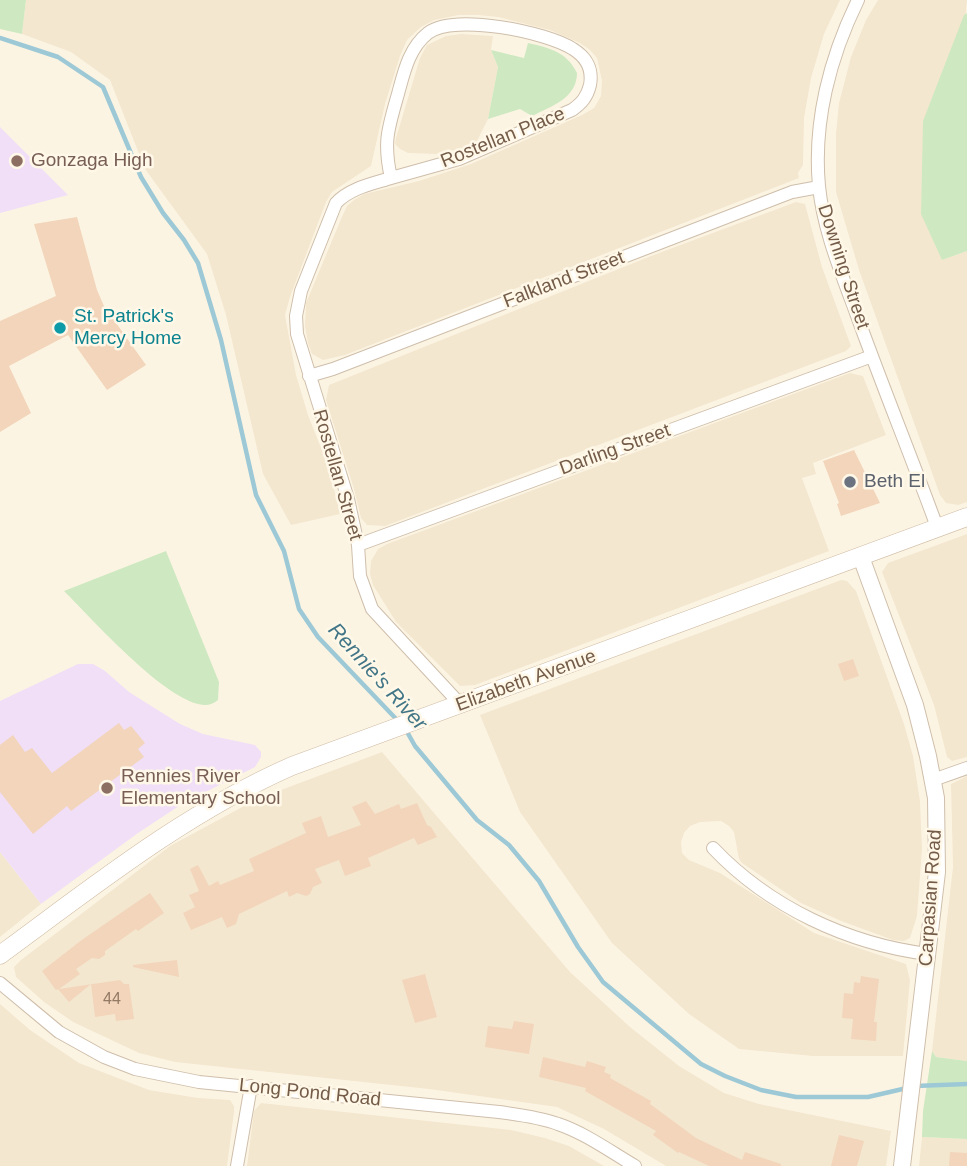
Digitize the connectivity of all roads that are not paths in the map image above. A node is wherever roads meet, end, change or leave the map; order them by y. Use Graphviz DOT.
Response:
graph roads {
  1 [pos="858,0"];
  2 [pos="391,178"];
  3 [pos="819,187"];
  4 [pos="872,356"];
  5 [pos="309,376"];
  6 [pos="967,517"];
  7 [pos="937,527"];
  8 [pos="358,545"];
  9 [pos="861,557"];
  10 [pos="461,705"];
  11 [pos="967,768"];
  12 [pos="933,780"];
  13 [pos="713,848"];
  14 [pos="928,954"];
  15 [pos="0,955"];
  16 [pos="0,983"];
  17 [pos="251,1086"];
  18 [pos="237,1166"];
  19 [pos="635,1166"];
  20 [pos="902,1166"];
  1 -- 3 [label="street, Downing Street"];
  2 -- 2 [label="street, Rostellan Place"];
  2 -- 5 [label="street, Rostellan Place"];
  3 -- 4 [label="street, Downing Street"];
  3 -- 5 [label="street, Falkland Street"];
  4 -- 7 [label="street, Downing Street"];
  4 -- 8 [label="street, Darling Street"];
  5 -- 8 [label="street, Rostellan Street"];
  6 -- 7 [label="main road, Elizabeth Avenue"];
  7 -- 9 [label="main road, Elizabeth Avenue"];
  8 -- 10 [label="street, Rostellan Street"];
  9 -- 10 [label="main road, Elizabeth Avenue"];
  9 -- 12 [label="street, Carpasian Road"];
  10 -- 15 [label="main road, Elizabeth Avenue"];
  11 -- 12 [label="street"];
  12 -- 14 [label="street, Carpasian Road"];
  13 -- 14 [label="street"];
  14 -- 20 [label="street, Carpasian Road"];
  16 -- 17 [label="street, Long Pond Road"];
  17 -- 18 [label="street"];
  17 -- 19 [label="street, Long Pond Road"];
}
